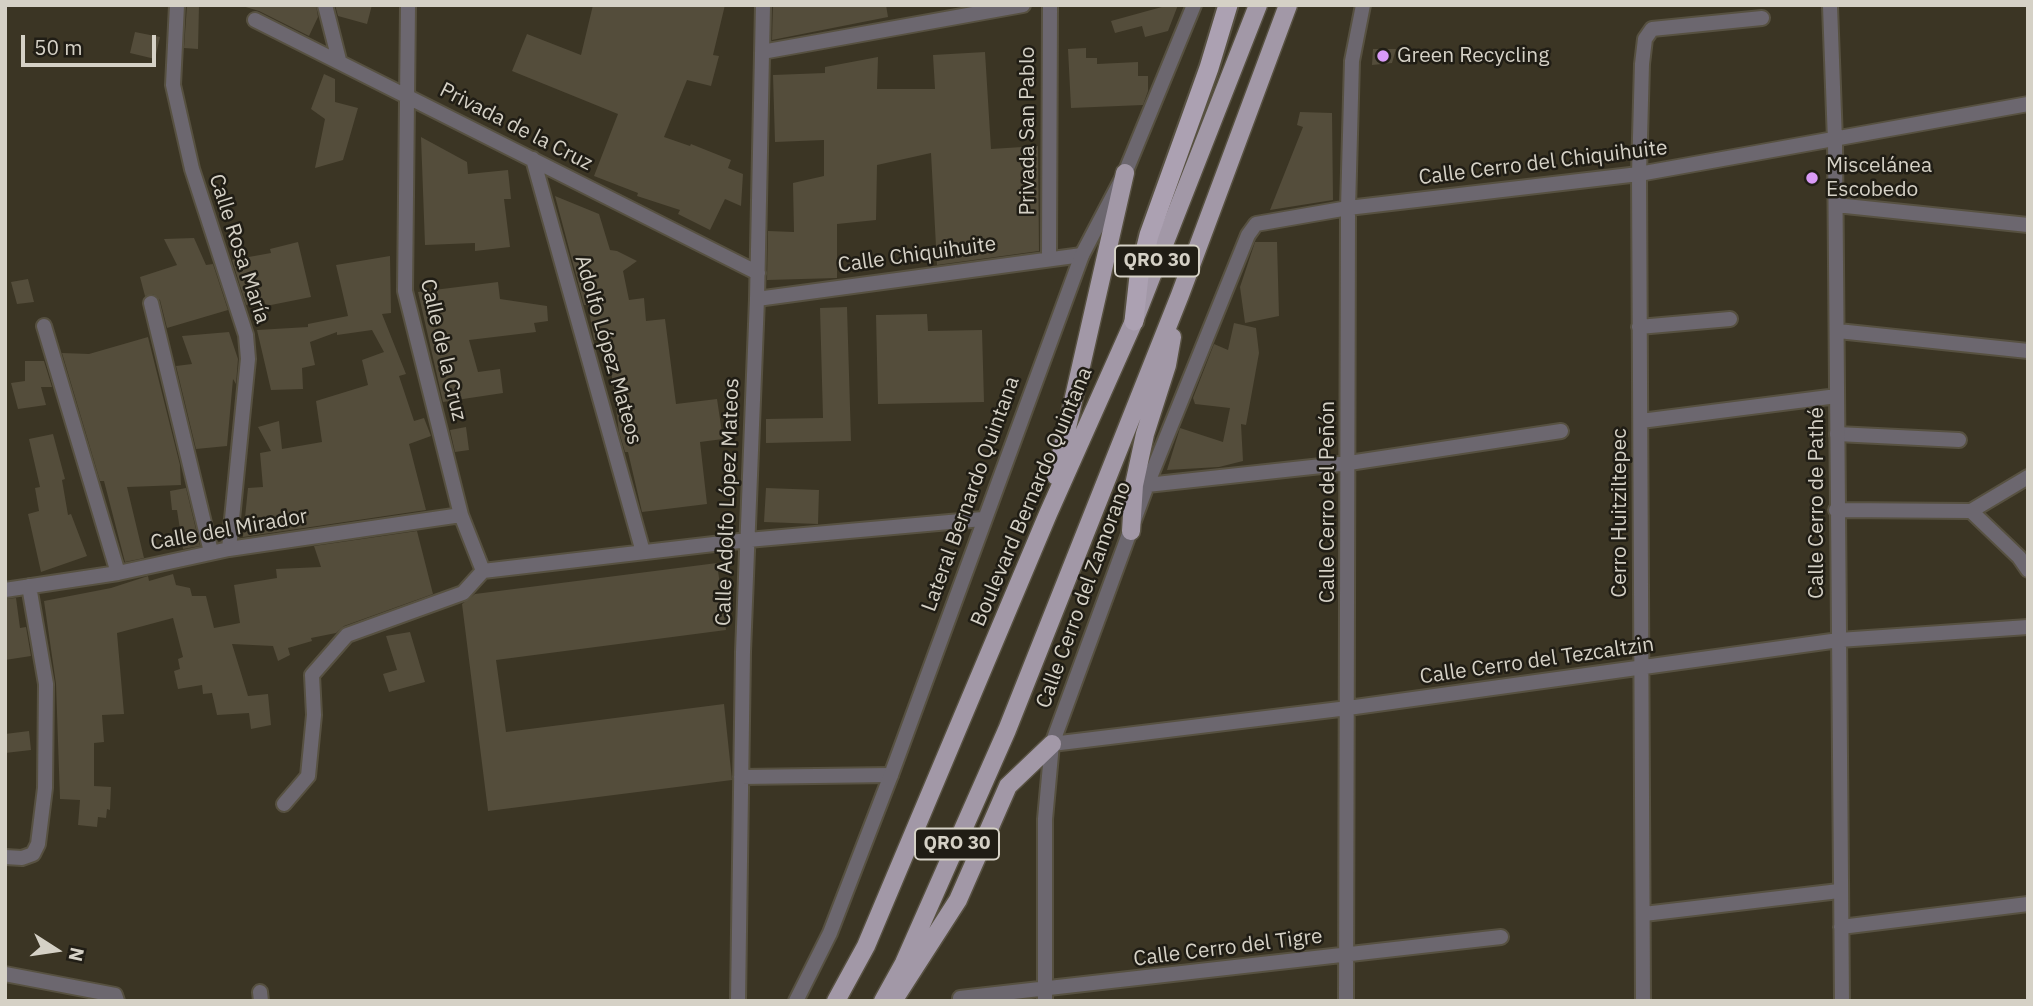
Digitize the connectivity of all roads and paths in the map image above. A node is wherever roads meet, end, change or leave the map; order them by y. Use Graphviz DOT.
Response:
graph roads {
  1 [pos="177,5"];
  2 [pos="325,5"];
  3 [pos="408,5"];
  4 [pos="763,5"];
  5 [pos="1023,5"];
  6 [pos="1050,5"];
  7 [pos="1195,5"];
  8 [pos="1228,5"];
  9 [pos="1258,5"];
  10 [pos="1289,5"];
  11 [pos="1363,5"];
  12 [pos="1830,6"];
  13 [pos="1762,18"];
  14 [pos="255,20"];
  15 [pos="762,51"];
  16 [pos="339,60"];
  17 [pos="407,95"];
  18 [pos="2028,104"];
  19 [pos="1835,141"];
  20 [pos="533,159"];
  21 [pos="1125,173"];
  22 [pos="1639,174"];
  23 [pos="1836,205"];
  24 [pos="1348,208"];
  25 [pos="1256,223"];
  26 [pos="2028,225"];
  27 [pos="1082,255"];
  28 [pos="1049,258"];
  29 [pos="758,273"];
  30 [pos="1180,295"];
  31 [pos="757,299"];
  32 [pos="152,303"];
  33 [pos="1730,319"];
  34 [pos="1134,321"];
  35 [pos="44,326"];
  36 [pos="1639,327"];
  37 [pos="1838,331"];
  38 [pos="2028,351"];
  39 [pos="1837,396"];
  40 [pos="1641,421"];
  41 [pos="1561,431"];
  42 [pos="1837,434"];
  43 [pos="1959,440"];
  44 [pos="1349,463"];
  45 [pos="2028,477"];
  46 [pos="1147,485"];
  47 [pos="1836,510"];
  48 [pos="1971,510"];
  49 [pos="1048,514"];
  50 [pos="461,515"];
  51 [pos="983,519"];
  52 [pos="1131,531"];
  53 [pos="748,540"];
  54 [pos="229,549"];
  55 [pos="211,552"];
  56 [pos="643,552"];
  57 [pos="2028,569"];
  58 [pos="482,571"];
  59 [pos="118,573"];
  60 [pos="29,586"];
  61 [pos="5,590"];
  62 [pos="2028,627"];
  63 [pos="1839,640"];
  64 [pos="1640,668"];
  65 [pos="1348,708"];
  66 [pos="1052,744"];
  67 [pos="891,775"];
  68 [pos="741,777"];
  69 [pos="284,804"];
  70 [pos="5,857"];
  71 [pos="1839,891"];
  72 [pos="2028,904"];
  73 [pos="1644,914"];
  74 [pos="1841,927"];
  75 [pos="1501,937"];
  76 [pos="1346,955"];
  77 [pos="5,974"];
  78 [pos="1045,996"];
  79 [pos="116,998"];
  80 [pos="960,998"];
  81 [pos="738,1001"];
  82 [pos="796,1001"];
  83 [pos="836,1001"];
  84 [pos="883,1001"];
  85 [pos="892,1001"];
  86 [pos="1346,1001"];
  87 [pos="1643,1001"];
  88 [pos="1842,1001"];
  1 -- 54 [label="street, Calle Rosa María"];
  2 -- 16 [label="street"];
  3 -- 17 [label="street, Calle de la Cruz"];
  4 -- 15 [label="street, Calle Adolfo López Mateos"];
  5 -- 15 [label="street"];
  6 -- 28 [label="street, Privada San Pablo"];
  7 -- 21 [label="street, Lateral Bernardo Quintana"];
  8 -- 34 [label="highway"];
  9 -- 34 [label="main road, Boulevard Bernardo Quintana / QRO 30"];
  10 -- 30 [label="main road, QRO 30"];
  11 -- 24 [label="street, Calle Cerro del Peñón"];
  12 -- 19 [label="street, Calle Cerro de Pathé"];
  13 -- 22 [label="street, Cerro Huitziltepec"];
  14 -- 16 [label="street, Privada de la Cruz"];
  15 -- 29 [label="street, Calle Adolfo López Mateos"];
  16 -- 17 [label="street, Privada de la Cruz"];
  17 -- 20 [label="street, Privada de la Cruz"];
  17 -- 50 [label="street, Calle de la Cruz"];
  18 -- 19 [label="street, Calle Cerro del Chiquihuite"];
  19 -- 22 [label="street, Calle Cerro del Chiquihuite"];
  19 -- 23 [label="street, Calle Cerro de Pathé"];
  20 -- 29 [label="street, Privada de la Cruz"];
  20 -- 56 [label="street, Adolfo López Mateos"];
  21 -- 27 [label="street, Lateral Bernardo Quintana"];
  21 -- 49 [label="main road"];
  22 -- 24 [label="street, Calle Cerro del Chiquihuite"];
  22 -- 36 [label="street, Cerro Huitziltepec"];
  23 -- 26 [label="street"];
  23 -- 37 [label="street, Calle Cerro de Pathé"];
  24 -- 25 [label="street, Calle Cerro del Chiquihuite"];
  24 -- 44 [label="street, Calle Cerro del Peñón"];
  25 -- 46 [label="street, Calle Cerro del Zamorano"];
  27 -- 28 [label="street, Calle Chiquihuite"];
  27 -- 51 [label="street, Lateral Bernardo Quintana"];
  28 -- 31 [label="street, Calle Chiquihuite"];
  29 -- 31 [label="street, Calle Adolfo López Mateos"];
  30 -- 52 [label="main road"];
  30 -- 84 [label="main road, QRO 30"];
  31 -- 53 [label="street, Calle Adolfo López Mateos"];
  32 -- 55 [label="street"];
  33 -- 36 [label="street"];
  34 -- 49 [label="main road, Boulevard Bernardo Quintana / QRO 30"];
  35 -- 59 [label="street"];
  36 -- 40 [label="street, Cerro Huitziltepec"];
  37 -- 38 [label="street"];
  37 -- 39 [label="street, Calle Cerro de Pathé"];
  39 -- 40 [label="street"];
  39 -- 42 [label="street, Calle Cerro de Pathé"];
  40 -- 64 [label="street, Cerro Huitziltepec"];
  41 -- 44 [label="street"];
  42 -- 43 [label="street"];
  42 -- 47 [label="street, Calle Cerro de Pathé"];
  44 -- 46 [label="street"];
  44 -- 65 [label="street, Calle Cerro del Peñón"];
  45 -- 48 [label="street"];
  46 -- 52 [label="street, Calle Cerro del Zamorano"];
  47 -- 48 [label="street"];
  47 -- 63 [label="street, Calle Cerro de Pathé"];
  48 -- 57 [label="street"];
  49 -- 83 [label="main road, Boulevard Bernardo Quintana / QRO 30"];
  50 -- 54 [label="street, Calle del Mirador"];
  50 -- 58 [label="street, Calle de la Cruz"];
  51 -- 53 [label="street"];
  51 -- 67 [label="street, Lateral Bernardo Quintana"];
  52 -- 66 [label="street, Calle Cerro del Zamorano"];
  53 -- 56 [label="street"];
  53 -- 68 [label="street, Calle Adolfo López Mateos"];
  54 -- 55 [label="street, Calle del Mirador"];
  55 -- 59 [label="street, Calle del Mirador"];
  56 -- 58 [label="street"];
  58 -- 69 [label="street"];
  59 -- 60 [label="street, Calle del Mirador"];
  60 -- 61 [label="street, Calle del Mirador"];
  60 -- 70 [label="street"];
  62 -- 63 [label="street, Calle Cerro del Tezcaltzin"];
  63 -- 64 [label="street, Calle Cerro del Tezcaltzin"];
  63 -- 71 [label="street, Calle Cerro de Pathé"];
  64 -- 65 [label="street, Calle Cerro del Tezcaltzin"];
  64 -- 73 [label="street, Cerro Huitziltepec"];
  65 -- 66 [label="street, Calle Cerro del Tezcaltzin"];
  65 -- 76 [label="street, Calle Cerro del Peñón"];
  66 -- 78 [label="street, Calle Cerro del Zamorano"];
  66 -- 85 [label="main road"];
  67 -- 68 [label="street"];
  67 -- 82 [label="street, Lateral Bernardo Quintana"];
  68 -- 81 [label="street, Calle Adolfo López Mateos"];
  71 -- 73 [label="street"];
  71 -- 74 [label="street, Calle Cerro de Pathé"];
  72 -- 74 [label="street"];
  73 -- 87 [label="street, Cerro Huitziltepec"];
  74 -- 88 [label="street, Calle Cerro de Pathé"];
  75 -- 76 [label="street, Calle Cerro del Tigre"];
  76 -- 78 [label="street, Calle Cerro del Tigre"];
  76 -- 86 [label="street, Calle Cerro del Peñón"];
  77 -- 79 [label="street"];
  78 -- 80 [label="street, Calle Cerro del Tigre"];
}
